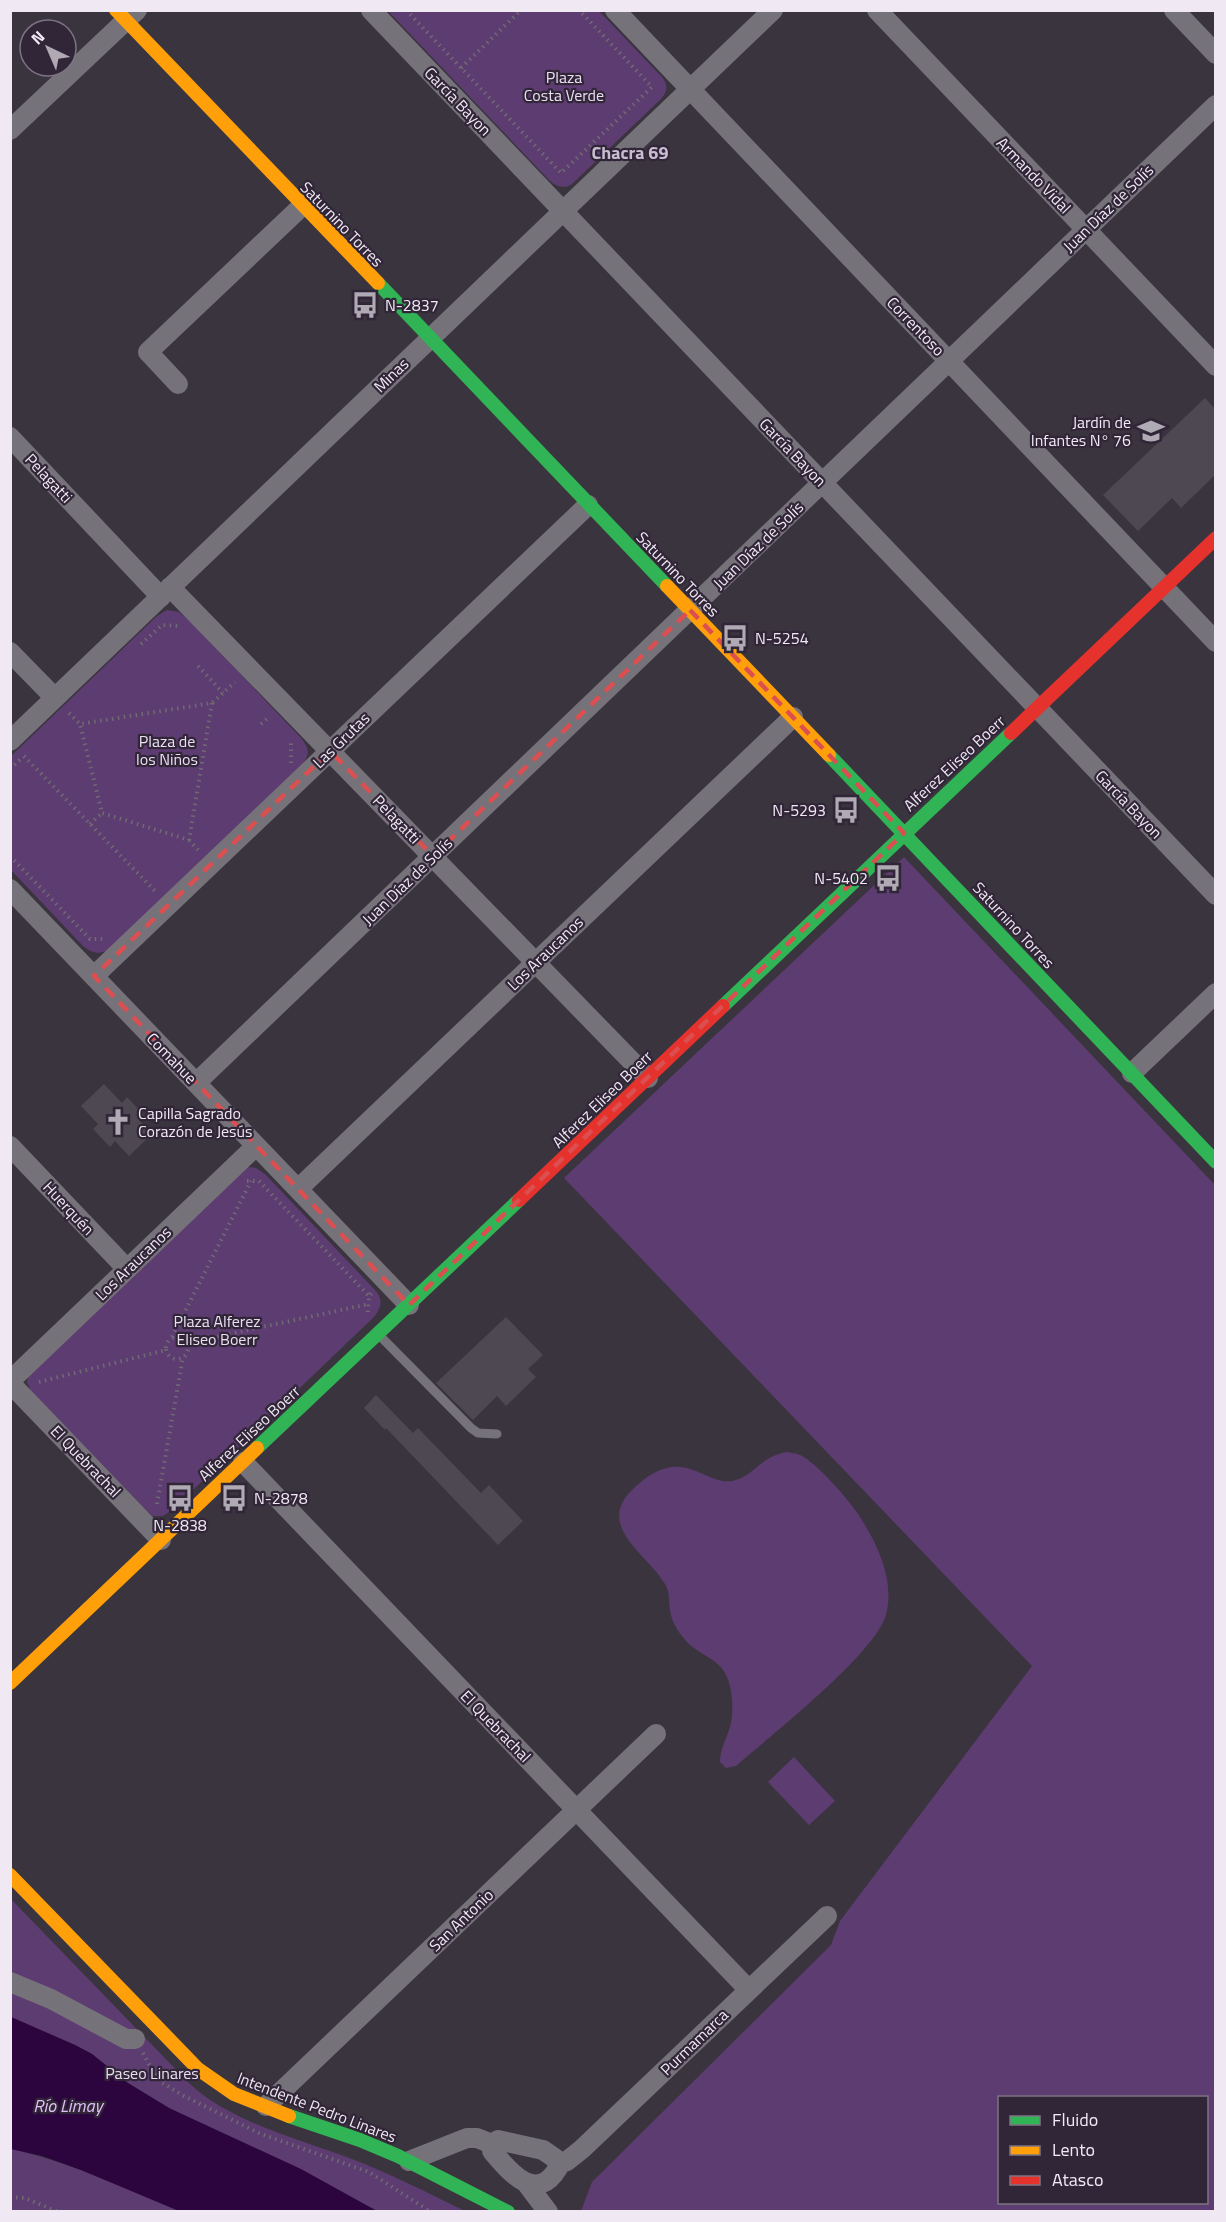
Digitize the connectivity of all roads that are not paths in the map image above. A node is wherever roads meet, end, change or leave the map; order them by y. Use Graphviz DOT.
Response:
graph roads {
  1 [pos="371,10"];
  2 [pos="615,10"];
  3 [pos="772,10"];
  4 [pos="877,10"];
  5 [pos="1174,10"];
  6 [pos="126,14"];
  7 [pos="1215,54"];
  8 [pos="690,89"];
  9 [pos="1215,105"];
  10 [pos="10,130"];
  11 [pos="302,206"];
  12 [pos="563,211"];
  13 [pos="1086,230"];
  14 [pos="429,339"];
  15 [pos="949,361"];
  16 [pos="1215,366"];
  17 [pos="178,384"];
  18 [pos="10,437"];
  19 [pos="822,483"];
  20 [pos="588,505"];
  21 [pos="1215,538"];
  22 [pos="1163,587"];
  23 [pos="165,592"];
  24 [pos="690,610"];
  25 [pos="1215,642"];
  26 [pos="10,652"];
  27 [pos="55,698"];
  28 [pos="1037,707"];
  29 [pos="793,717"];
  30 [pos="10,741"];
  31 [pos="330,751"];
  32 [pos="904,833"];
  33 [pos="433,856"];
  34 [pos="10,889"];
  35 [pos="1215,895"];
  36 [pos="536,962"];
  37 [pos="94,976"];
  38 [pos="1215,993"];
  39 [pos="1132,1073"];
  40 [pos="648,1077"];
  41 [pos="196,1083"];
  42 [pos="10,1146"];
  43 [pos="256,1146"];
  44 [pos="1215,1162"];
  45 [pos="298,1189"];
  46 [pos="127,1269"];
  47 [pos="409,1305"];
  48 [pos="378,1334"];
  49 [pos="10,1382"];
  50 [pos="497,1434"];
  51 [pos="243,1462"];
  52 [pos="161,1540"];
  53 [pos="10,1683"];
  54 [pos="656,1734"];
  55 [pos="576,1810"];
  56 [pos="10,1875"];
  57 [pos="827,1916"];
  58 [pos="10,1982"];
  59 [pos="749,1990"];
  60 [pos="135,2039"];
  61 [pos="266,2106"];
  62 [pos="492,2144"];
  63 [pos="409,2161"];
  64 [pos="558,2164"];
  65 [pos="526,2184"];
  66 [pos="508,2211"];
  67 [pos="548,2211"];
  1 -- 12 [label="street, García Bayon"];
  2 -- 8 [label="street, Correntoso"];
  3 -- 8 [label="street, Minas"];
  4 -- 13 [label="street, Armando Vidal"];
  5 -- 7 [label="street"];
  6 -- 10 [label="street"];
  6 -- 11 [label="street, Saturnino Torres"];
  8 -- 12 [label="street, Minas"];
  8 -- 15 [label="street, Correntoso"];
  9 -- 13 [label="street, Juan Díaz de Solís"];
  11 -- 14 [label="street, Saturnino Torres"];
  11 -- 17 [label="street"];
  12 -- 14 [label="street, Minas"];
  12 -- 19 [label="street, García Bayon"];
  13 -- 15 [label="street, Juan Díaz de Solís"];
  13 -- 16 [label="street, Armando Vidal"];
  14 -- 20 [label="street, Saturnino Torres"];
  14 -- 23 [label="street, Minas"];
  15 -- 19 [label="street, Juan Díaz de Solís"];
  15 -- 22 [label="street, Correntoso"];
  18 -- 23 [label="street, Pelagatti"];
  19 -- 24 [label="street, Juan Díaz de Solís"];
  19 -- 28 [label="street, García Bayon"];
  20 -- 24 [label="street, Saturnino Torres"];
  20 -- 31 [label="street, Las Grutas"];
  21 -- 22 [label="street, Alferez Eliseo Boerr"];
  22 -- 25 [label="street, Correntoso"];
  22 -- 28 [label="street, Alferez Eliseo Boerr"];
  23 -- 27 [label="street, Minas"];
  23 -- 31 [label="street, Pelagatti"];
  24 -- 29 [label="street, Saturnino Torres"];
  24 -- 33 [label="street, Juan Díaz de Solís"];
  26 -- 27 [label="street"];
  27 -- 30 [label="street, Minas"];
  28 -- 32 [label="street, Alferez Eliseo Boerr"];
  28 -- 35 [label="street, García Bayon"];
  29 -- 32 [label="street, Saturnino Torres"];
  29 -- 36 [label="street, Los Araucanos"];
  31 -- 33 [label="street, Pelagatti"];
  31 -- 37 [label="street, Las Grutas"];
  32 -- 39 [label="street, Saturnino Torres"];
  32 -- 40 [label="street, Alferez Eliseo Boerr"];
  33 -- 36 [label="street, Pelagatti"];
  33 -- 41 [label="street, Juan Díaz de Solís"];
  34 -- 37 [label="street, Comahue"];
  36 -- 40 [label="street, Pelagatti"];
  36 -- 45 [label="street, Los Araucanos"];
  37 -- 41 [label="street, Comahue"];
  38 -- 39 [label="street"];
  39 -- 44 [label="street, Saturnino Torres"];
  40 -- 47 [label="street, Alferez Eliseo Boerr"];
  41 -- 43 [label="street, Comahue"];
  42 -- 46 [label="street, Huerquén"];
  43 -- 45 [label="street, Comahue"];
  43 -- 46 [label="street, Los Araucanos"];
  45 -- 47 [label="street, Comahue"];
  46 -- 49 [label="street, Los Araucanos"];
  47 -- 48 [label="street, Alferez Eliseo Boerr"];
  48 -- 50 [label="lane"];
  48 -- 51 [label="street, Alferez Eliseo Boerr"];
  49 -- 52 [label="street, El Quebrachal"];
  51 -- 52 [label="street, Alferez Eliseo Boerr"];
  51 -- 55 [label="street, El Quebrachal"];
  52 -- 53 [label="street, Alferez Eliseo Boerr"];
  54 -- 55 [label="street, San Antonio"];
  55 -- 59 [label="street, El Quebrachal"];
  55 -- 61 [label="street, San Antonio"];
  56 -- 61 [label="street, Intendente Pedro Linares"];
  57 -- 59 [label="street, Purmamarca"];
  58 -- 60 [label="street"];
  59 -- 64 [label="street, Purmamarca"];
  61 -- 63 [label="street, Intendente Pedro Linares"];
  62 -- 63 [label="street"];
  62 -- 64 [label="street"];
  62 -- 65 [label="street"];
  63 -- 66 [label="street, Intendente Pedro Linares"];
  64 -- 65 [label="street, Purmamarca"];
  65 -- 67 [label="street"];
}
